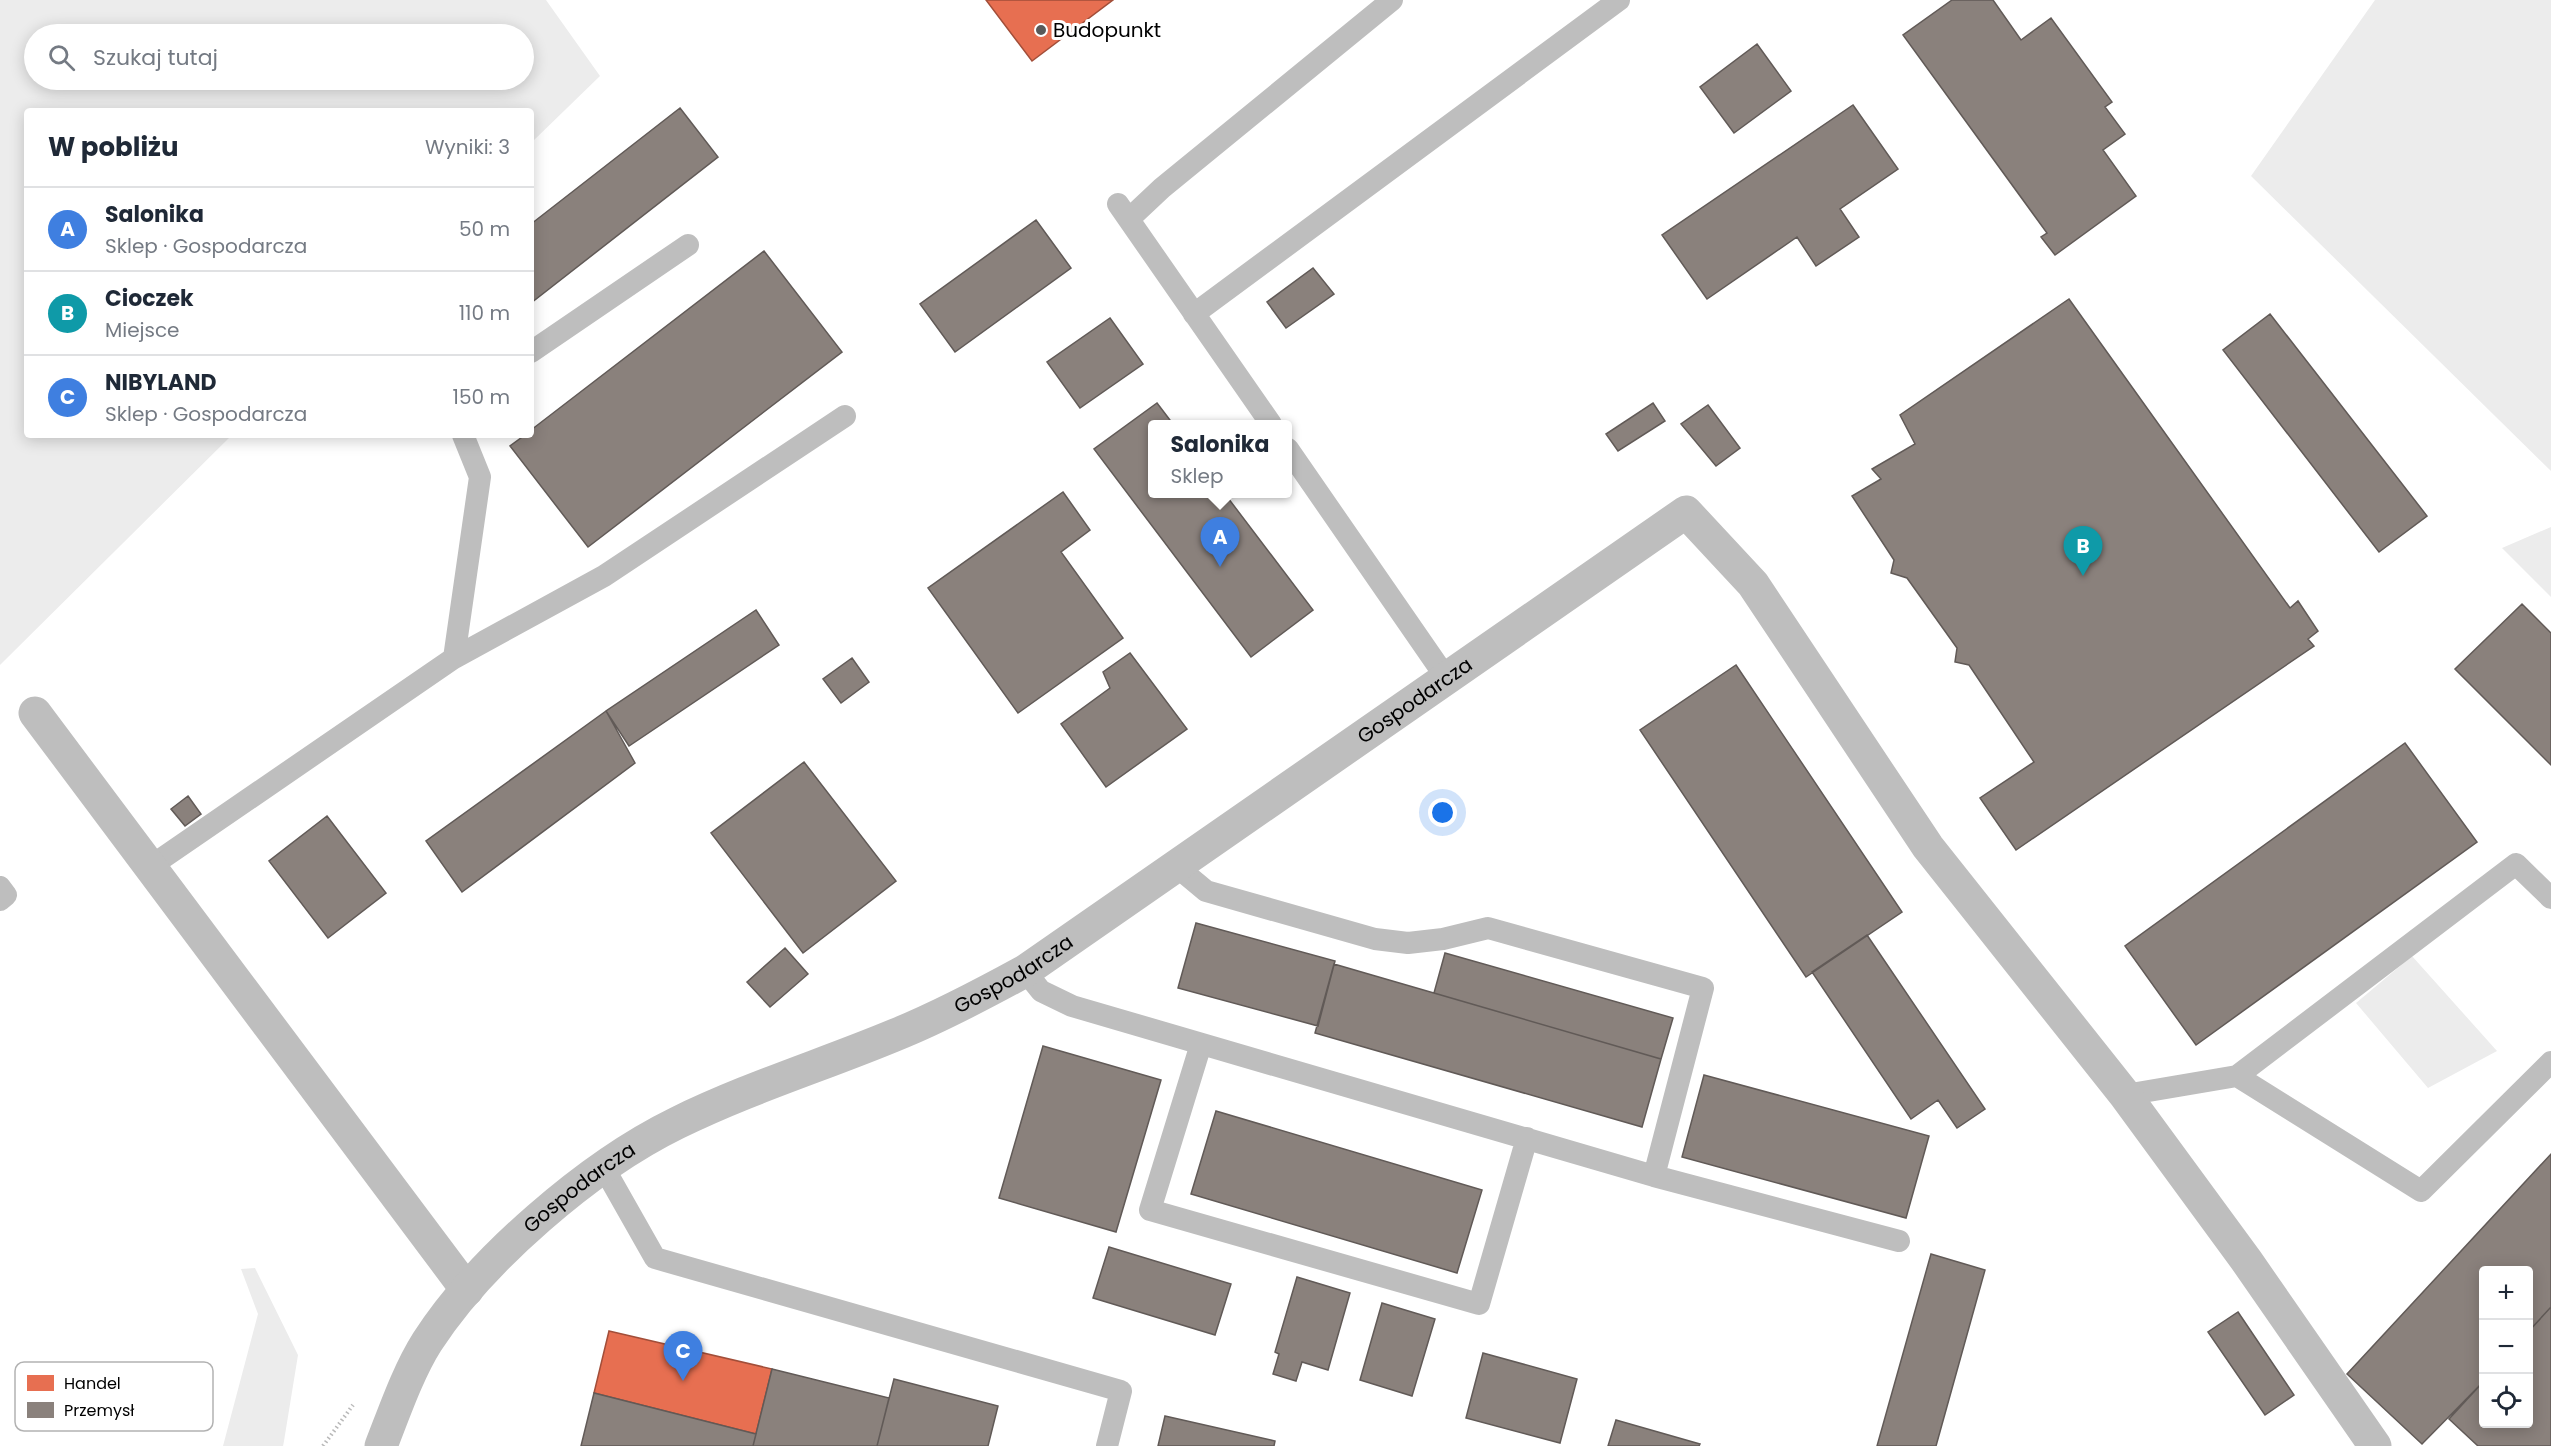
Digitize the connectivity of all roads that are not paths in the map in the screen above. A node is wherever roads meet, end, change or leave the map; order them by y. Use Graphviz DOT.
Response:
graph roads {
  1 [pos="1392,0"];
  2 [pos="1620,0"];
  3 [pos="688,245"];
  4 [pos="1194,314"];
  5 [pos="534,350"];
  6 [pos="845,416"];
  7 [pos="1268,420"];
  8 [pos="464,438"];
  9 [pos="1292,456"];
  10 [pos="454,658"];
  11 [pos="1447,679"];
  12 [pos="35,713"];
  13 [pos="151,866"];
  14 [pos="1176,866"];
  15 [pos="0,887"];
  16 [pos="2551,898"];
  17 [pos="0,900"];
  18 [pos="1025,971"];
  19 [pos="1201,1044"];
  20 [pos="2551,1062"];
  21 [pos="2237,1076"];
  22 [pos="2125,1095"];
  23 [pos="1527,1138"];
  24 [pos="604,1168"];
  25 [pos="1654,1176"];
  26 [pos="1899,1241"];
  27 [pos="467,1290"];
  28 [pos="381,1446"];
  29 [pos="1107,1446"];
  30 [pos="2375,1446"];
  1 -- 4 [label="lane"];
  2 -- 4 [label="lane"];
  3 -- 5 [label="lane"];
  4 -- 7 [label="lane"];
  6 -- 10 [label="lane"];
  8 -- 10 [label="lane"];
  9 -- 11 [label="lane"];
  10 -- 13 [label="lane"];
  11 -- 14 [label="street, Gospodarcza"];
  11 -- 22 [label="street, Gospodarcza"];
  12 -- 13 [label="street"];
  13 -- 27 [label="street"];
  14 -- 18 [label="street, Gospodarcza"];
  14 -- 25 [label="lane"];
  15 -- 17 [label="lane"];
  16 -- 21 [label="lane"];
  18 -- 19 [label="lane"];
  18 -- 24 [label="street, Gospodarcza"];
  19 -- 23 [label="lane"];
  19 -- 23 [label="lane"];
  20 -- 21 [label="lane"];
  21 -- 22 [label="lane"];
  22 -- 30 [label="street"];
  23 -- 25 [label="lane"];
  24 -- 27 [label="street, Gospodarcza"];
  24 -- 29 [label="lane"];
  25 -- 26 [label="lane"];
  27 -- 28 [label="street, Gospodarcza"];
}
